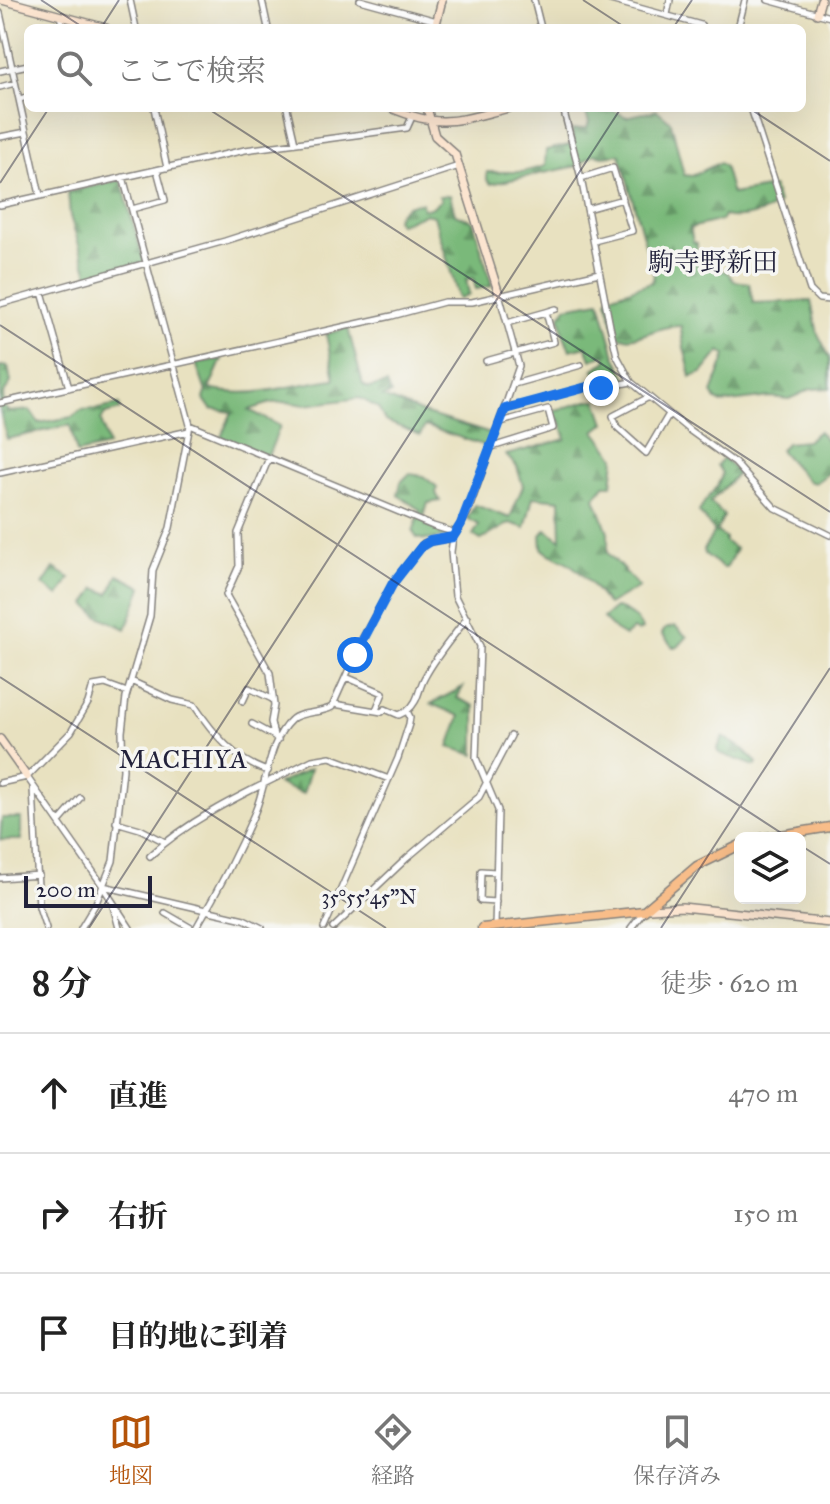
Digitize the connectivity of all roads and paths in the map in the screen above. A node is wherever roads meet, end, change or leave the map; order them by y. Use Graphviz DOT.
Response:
graph roads {
  1 [pos="130,0"];
  2 [pos="262,0"];
  3 [pos="442,0"];
  4 [pos="534,0"];
  5 [pos="610,0"];
  6 [pos="670,0"];
  7 [pos="745,0"];
  8 [pos="768,0"];
  9 [pos="821,0"];
  10 [pos="9,1"];
  11 [pos="365,1"];
  12 [pos="0,13"];
  13 [pos="817,14"];
  14 [pos="667,15"];
  15 [pos="60,16"];
  16 [pos="830,17"];
  17 [pos="62,24"];
  18 [pos="91,24"];
  19 [pos="135,24"];
  20 [pos="267,24"];
  21 [pos="436,24"];
  22 [pos="540,24"];
  23 [pos="698,24"];
  24 [pos="739,24"];
  25 [pos="2,38"];
  26 [pos="24,66"];
  27 [pos="12,69"];
  28 [pos="0,71"];
  29 [pos="15,83"];
  30 [pos="0,87"];
  31 [pos="24,98"];
  32 [pos="19,99"];
  33 [pos="155,112"];
  34 [pos="288,112"];
  35 [pos="401,112"];
  36 [pos="422,112"];
  37 [pos="428,112"];
  38 [pos="491,112"];
  39 [pos="564,112"];
  40 [pos="752,112"];
  41 [pos="414,117"];
  42 [pos="431,122"];
  43 [pos="26,132"];
  44 [pos="0,137"];
  45 [pos="295,143"];
  46 [pos="460,166"];
  47 [pos="167,168"];
  48 [pos="157,170"];
  49 [pos="123,177"];
  50 [pos="581,178"];
  51 [pos="40,195"];
  52 [pos="623,199"];
  53 [pos="0,205"];
  54 [pos="132,209"];
  55 [pos="587,209"];
  56 [pos="594,241"];
  57 [pos="146,264"];
  58 [pos="599,273"];
  59 [pos="42,292"];
  60 [pos="499,294"];
  61 [pos="830,300"];
  62 [pos="0,304"];
  63 [pos="556,309"];
  64 [pos="546,312"];
  65 [pos="507,323"];
  66 [pos="516,354"];
  67 [pos="486,361"];
  68 [pos="172,365"];
  69 [pos="581,365"];
  70 [pos="631,382"];
  71 [pos="513,385"];
  72 [pos="69,388"];
  73 [pos="649,397"];
  74 [pos="0,403"];
  75 [pos="505,409"];
  76 [pos="669,414"];
  77 [pos="500,423"];
  78 [pos="189,428"];
  79 [pos="492,447"];
  80 [pos="269,458"];
  81 [pos="0,473"];
  82 [pos="454,535"];
  83 [pos="830,535"];
  84 [pos="467,618"];
  85 [pos="346,677"];
  86 [pos="131,681"];
  87 [pos="127,692"];
  88 [pos="272,699"];
  89 [pos="243,701"];
  90 [pos="334,704"];
  91 [pos="376,710"];
  92 [pos="407,711"];
  93 [pos="252,724"];
  94 [pos="511,736"];
  95 [pos="276,738"];
  96 [pos="0,739"];
  97 [pos="268,771"];
  98 [pos="27,777"];
  99 [pos="389,779"];
  100 [pos="0,783"];
  101 [pos="265,784"];
  102 [pos="487,784"];
  103 [pos="33,787"];
  104 [pos="80,798"];
  105 [pos="59,822"];
  106 [pos="116,822"];
  107 [pos="830,827"];
  108 [pos="799,832"];
  109 [pos="165,842"];
  110 [pos="734,848"];
  111 [pos="150,856"];
  112 [pos="496,872"];
  113 [pos="39,875"];
  114 [pos="0,878"];
  115 [pos="103,886"];
  116 [pos="496,902"];
  117 [pos="114,905"];
  118 [pos="207,909"];
  119 [pos="647,910"];
  120 [pos="165,913"];
  121 [pos="830,923"];
  122 [pos="495,927"];
  123 [pos="46,928"];
  124 [pos="81,928"];
  125 [pos="119,928"];
  126 [pos="130,928"];
  127 [pos="194,928"];
  128 [pos="262,928"];
  129 [pos="324,928"];
  130 [pos="333,928"];
  131 [pos="482,928"];
  132 [pos="631,928"];
  1 -- 19 [label="street"];
  2 -- 20 [label="street"];
  3 -- 21 [label="street"];
  4 -- 22 [label="street"];
  5 -- 14 [label="street"];
  6 -- 14 [label="street"];
  7 -- 24 [label="street"];
  8 -- 13 [label="street"];
  9 -- 13 [label="street"];
  10 -- 15 [label="street"];
  11 -- 21 [label="street"];
  12 -- 25 [label="street"];
  13 -- 16 [label="street"];
  14 -- 23 [label="street"];
  15 -- 17 [label="street"];
  15 -- 18 [label="street"];
  25 -- 27 [label="street"];
  26 -- 27 [label="street"];
  27 -- 28 [label="street"];
  27 -- 29 [label="street"];
  29 -- 30 [label="street"];
  29 -- 32 [label="street"];
  31 -- 32 [label="street"];
  32 -- 43 [label="street"];
  33 -- 47 [label="street"];
  34 -- 45 [label="street"];
  35 -- 41 [label="street"];
  36 -- 41 [label="street"];
  37 -- 42 [label="street"];
  38 -- 42 [label="street"];
  39 -- 50 [label="street"];
  40 -- 61 [label="street"];
  41 -- 42 [label="street"];
  41 -- 45 [label="street"];
  42 -- 46 [label="street"];
  43 -- 44 [label="street"];
  43 -- 51 [label="street"];
  45 -- 47 [label="street"];
  46 -- 57 [label="street"];
  46 -- 60 [label="street"];
  47 -- 48 [label="street"];
  48 -- 49 [label="street"];
  48 -- 54 [label="street"];
  49 -- 51 [label="street"];
  49 -- 54 [label="street"];
  50 -- 52 [label="street"];
  50 -- 55 [label="street"];
  51 -- 53 [label="street"];
  52 -- 55 [label="street"];
  52 -- 56 [label="street"];
  54 -- 57 [label="street"];
  55 -- 56 [label="street"];
  56 -- 58 [label="street"];
  57 -- 59 [label="street"];
  57 -- 68 [label="street"];
  58 -- 60 [label="street"];
  58 -- 70 [label="street"];
  59 -- 62 [label="street"];
  59 -- 72 [label="street"];
  60 -- 65 [label="street"];
  60 -- 68 [label="street"];
  63 -- 64 [label="street"];
  64 -- 65 [label="street"];
  64 -- 66 [label="street"];
  65 -- 66 [label="street"];
  66 -- 67 [label="street"];
  66 -- 71 [label="street"];
  68 -- 72 [label="street"];
  68 -- 78 [label="street"];
  69 -- 71 [label="street"];
  70 -- 73 [label="street"];
  70 -- 75 [label="street"];
  71 -- 75 [label="street"];
  72 -- 74 [label="street"];
  73 -- 76 [label="street"];
  73 -- 76 [label="street"];
  75 -- 77 [label="street"];
  76 -- 83 [label="street"];
  77 -- 79 [label="street"];
  77 -- 79 [label="street"];
  78 -- 80 [label="street"];
  78 -- 81 [label="street"];
  78 -- 86 [label="street"];
  79 -- 82 [label="street"];
  80 -- 82 [label="street"];
  80 -- 88 [label="street"];
  82 -- 84 [label="street"];
  82 -- 85 [label="street"];
  84 -- 92 [label="street"];
  84 -- 102 [label="street"];
  85 -- 90 [label="street"];
  85 -- 91 [label="street"];
  86 -- 87 [label="street"];
  86 -- 97 [label="street"];
  87 -- 98 [label="street"];
  87 -- 106 [label="street"];
  88 -- 89 [label="street"];
  88 -- 95 [label="street"];
  90 -- 91 [label="street"];
  90 -- 95 [label="street"];
  91 -- 92 [label="street"];
  92 -- 99 [label="street"];
  93 -- 95 [label="street"];
  94 -- 102 [label="street"];
  95 -- 97 [label="street"];
  96 -- 98 [label="street"];
  97 -- 101 [label="street"];
  98 -- 100 [label="street"];
  98 -- 103 [label="street"];
  99 -- 101 [label="street"];
  99 -- 129 [label="street"];
  101 -- 109 [label="street"];
  101 -- 118 [label="street"];
  102 -- 112 [label="street"];
  102 -- 130 [label="street"];
  103 -- 105 [label="street"];
  103 -- 113 [label="street"];
  104 -- 105 [label="street"];
  105 -- 115 [label="street"];
  106 -- 109 [label="street"];
  106 -- 115 [label="street"];
  107 -- 108 [label="main road"];
  109 -- 111 [label="street"];
  110 -- 119 [label="main road"];
  112 -- 116 [label="street"];
  112 -- 116 [label="street"];
  113 -- 114 [label="street"];
  113 -- 123 [label="street"];
  115 -- 117 [label="street"];
  115 -- 118 [label="street"];
  115 -- 124 [label="street"];
  116 -- 122 [label="street"];
  117 -- 125 [label="street"];
  117 -- 126 [label="street"];
  118 -- 127 [label="street"];
  118 -- 128 [label="street"];
  119 -- 121 [label="street"];
  119 -- 122 [label="main road"];
  119 -- 132 [label="street"];
  120 -- 127 [label="street"];
  122 -- 131 [label="main road"];
}
